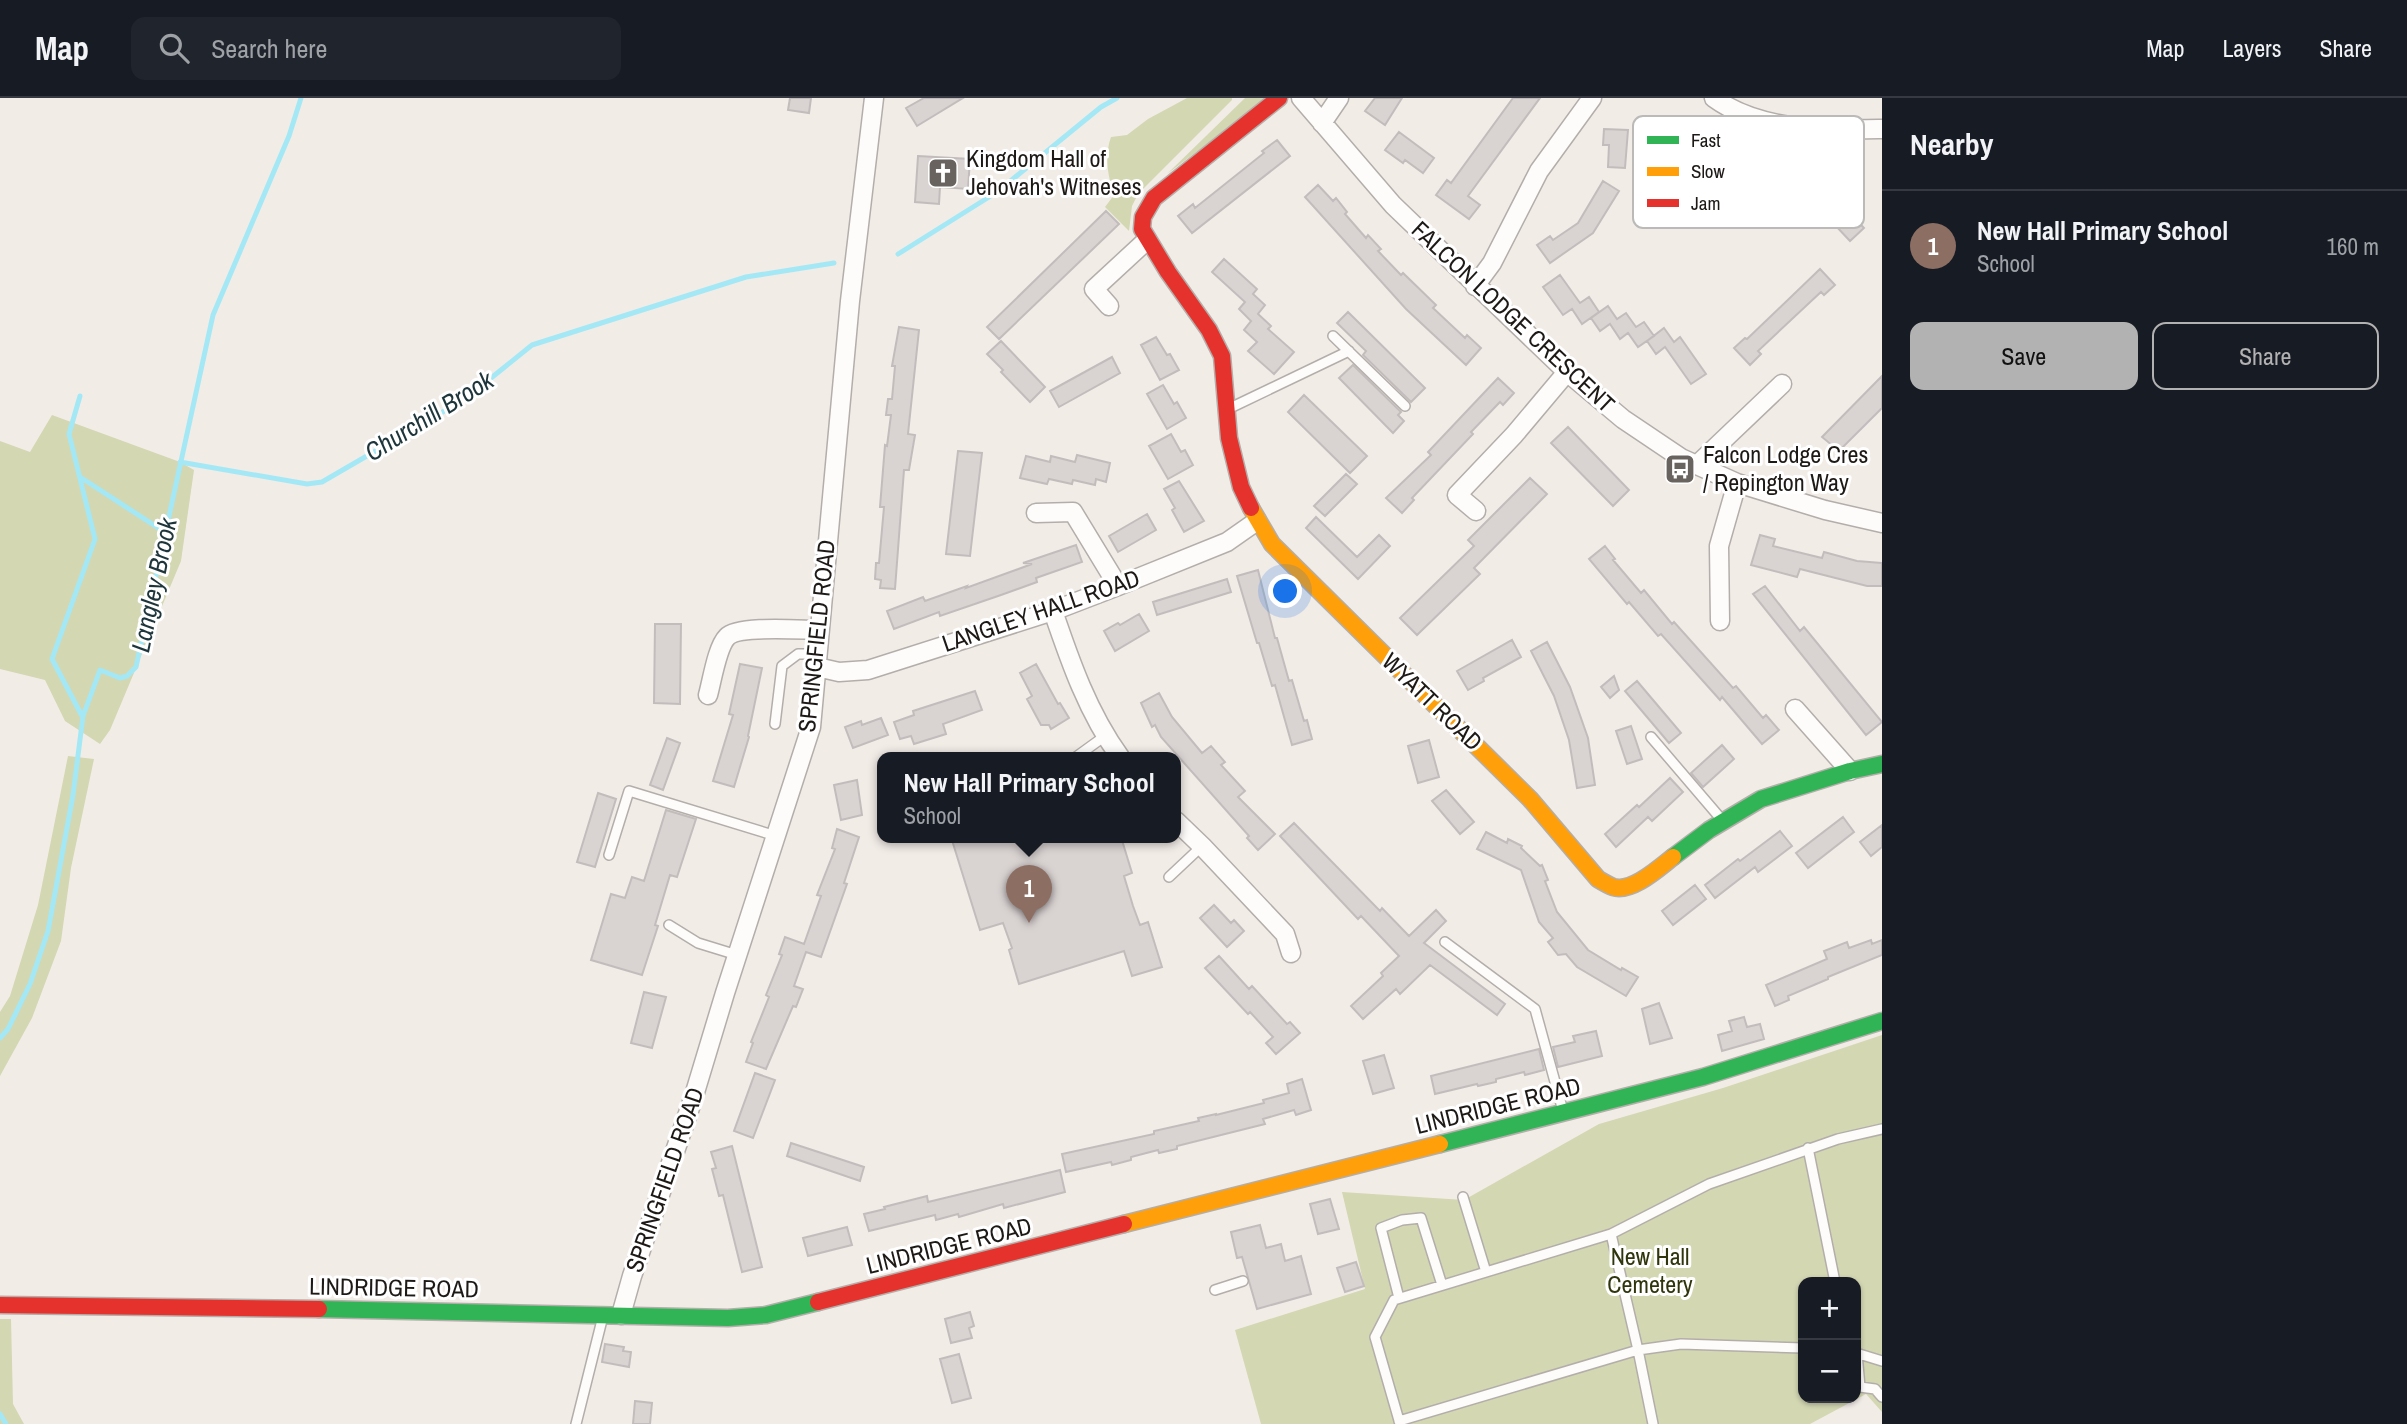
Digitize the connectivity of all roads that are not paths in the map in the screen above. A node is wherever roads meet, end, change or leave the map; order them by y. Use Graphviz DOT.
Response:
graph roads {
  1 [pos="874,98"];
  2 [pos="1279,98"];
  3 [pos="1301,98"];
  4 [pos="1339,98"];
  5 [pos="1591,98"];
  6 [pos="1714,98"];
  7 [pos="1751,116"];
  8 [pos="1322,122"];
  9 [pos="1864,129"];
  10 [pos="1882,129"];
  11 [pos="1147,240"];
  12 [pos="1475,286"];
  13 [pos="1109,306"];
  14 [pos="1334,336"];
  15 [pos="1349,351"];
  16 [pos="1567,372"];
  17 [pos="1782,384"];
  18 [pos="1405,406"];
  19 [pos="1227,410"];
  20 [pos="1697,465"];
  21 [pos="1737,483"];
  22 [pos="1476,511"];
  23 [pos="1036,513"];
  24 [pos="1257,521"];
  25 [pos="1882,523"];
  26 [pos="1118,586"];
  27 [pos="1053,611"];
  28 [pos="1720,621"];
  29 [pos="820,629"];
  30 [pos="817,661"];
  31 [pos="708,695"];
  32 [pos="1796,709"];
  33 [pos="775,724"];
  34 [pos="1105,736"];
  35 [pos="1651,737"];
  36 [pos="1083,752"];
  37 [pos="1116,752"];
  38 [pos="1882,764"];
  39 [pos="1850,771"];
  40 [pos="1723,821"];
  41 [pos="1181,826"];
  42 [pos="776,836"];
  43 [pos="1202,846"];
  44 [pos="610,855"];
  45 [pos="1169,877"];
  46 [pos="669,925"];
  47 [pos="1445,942"];
  48 [pos="1292,953"];
  49 [pos="737,955"];
  50 [pos="1882,1021"];
  51 [pos="1564,1112"];
  52 [pos="1882,1129"];
  53 [pos="1808,1149"];
  54 [pos="1462,1197"];
  55 [pos="1611,1234"];
  56 [pos="1486,1272"];
  57 [pos="1834,1277"];
  58 [pos="1243,1281"];
  59 [pos="1442,1285"];
  60 [pos="1215,1290"];
  61 [pos="1399,1298"];
  62 [pos="0,1306"];
  63 [pos="612,1315"];
  64 [pos="1798,1348"];
  65 [pos="1638,1350"];
  66 [pos="1861,1355"];
  67 [pos="1882,1361"];
  68 [pos="1861,1387"];
  69 [pos="1882,1397"];
  70 [pos="1399,1422"];
  71 [pos="576,1424"];
  72 [pos="1653,1424"];
  1 -- 29 [label="street, SPRINGFIELD ROAD"];
  2 -- 11 [label="street"];
  3 -- 8 [label="street, FALCON LODGE CRESCENT"];
  4 -- 8 [label="street"];
  5 -- 12 [label="street"];
  6 -- 7 [label="street"];
  8 -- 12 [label="street, FALCON LODGE CRESCENT"];
  9 -- 10 [label="street"];
  11 -- 13 [label="street"];
  11 -- 19 [label="street, WYATT ROAD"];
  12 -- 16 [label="street, FALCON LODGE CRESCENT"];
  14 -- 15 [label="lane"];
  15 -- 18 [label="lane"];
  15 -- 19 [label="lane"];
  16 -- 20 [label="street, FALCON LODGE CRESCENT"];
  16 -- 22 [label="street"];
  17 -- 20 [label="street"];
  19 -- 24 [label="street, WYATT ROAD"];
  20 -- 21 [label="street, FALCON LODGE CRESCENT"];
  21 -- 25 [label="street, FALCON LODGE CRESCENT"];
  21 -- 28 [label="street"];
  23 -- 26 [label="street"];
  24 -- 26 [label="street, LANGLEY HALL ROAD"];
  24 -- 40 [label="street, WYATT ROAD"];
  26 -- 27 [label="street, LANGLEY HALL ROAD"];
  27 -- 30 [label="street, LANGLEY HALL ROAD"];
  27 -- 34 [label="street"];
  29 -- 30 [label="street, SPRINGFIELD ROAD"];
  29 -- 31 [label="street"];
  30 -- 33 [label="lane"];
  30 -- 42 [label="street, SPRINGFIELD ROAD"];
  32 -- 39 [label="street"];
  34 -- 36 [label="lane"];
  34 -- 37 [label="street"];
  35 -- 40 [label="lane"];
  38 -- 39 [label="street, WYATT ROAD"];
  39 -- 40 [label="street, WYATT ROAD"];
  41 -- 43 [label="street"];
  42 -- 44 [label="lane"];
  42 -- 49 [label="street, SPRINGFIELD ROAD"];
  43 -- 45 [label="lane"];
  43 -- 48 [label="street"];
  46 -- 49 [label="lane"];
  47 -- 51 [label="lane"];
  49 -- 63 [label="street, SPRINGFIELD ROAD"];
  50 -- 51 [label="street, LINDRIDGE ROAD"];
  51 -- 63 [label="street, LINDRIDGE ROAD"];
  52 -- 53 [label="lane"];
  53 -- 55 [label="lane"];
  53 -- 57 [label="lane"];
  54 -- 56 [label="lane"];
  55 -- 56 [label="lane"];
  55 -- 65 [label="lane"];
  56 -- 59 [label="lane"];
  58 -- 60 [label="lane"];
  59 -- 61 [label="lane"];
  59 -- 61 [label="lane"];
  61 -- 70 [label="lane"];
  62 -- 63 [label="street, LINDRIDGE ROAD"];
  63 -- 71 [label="lane"];
  64 -- 65 [label="lane"];
  65 -- 70 [label="lane"];
  65 -- 72 [label="lane"];
  66 -- 67 [label="lane"];
  68 -- 69 [label="lane"];
}
